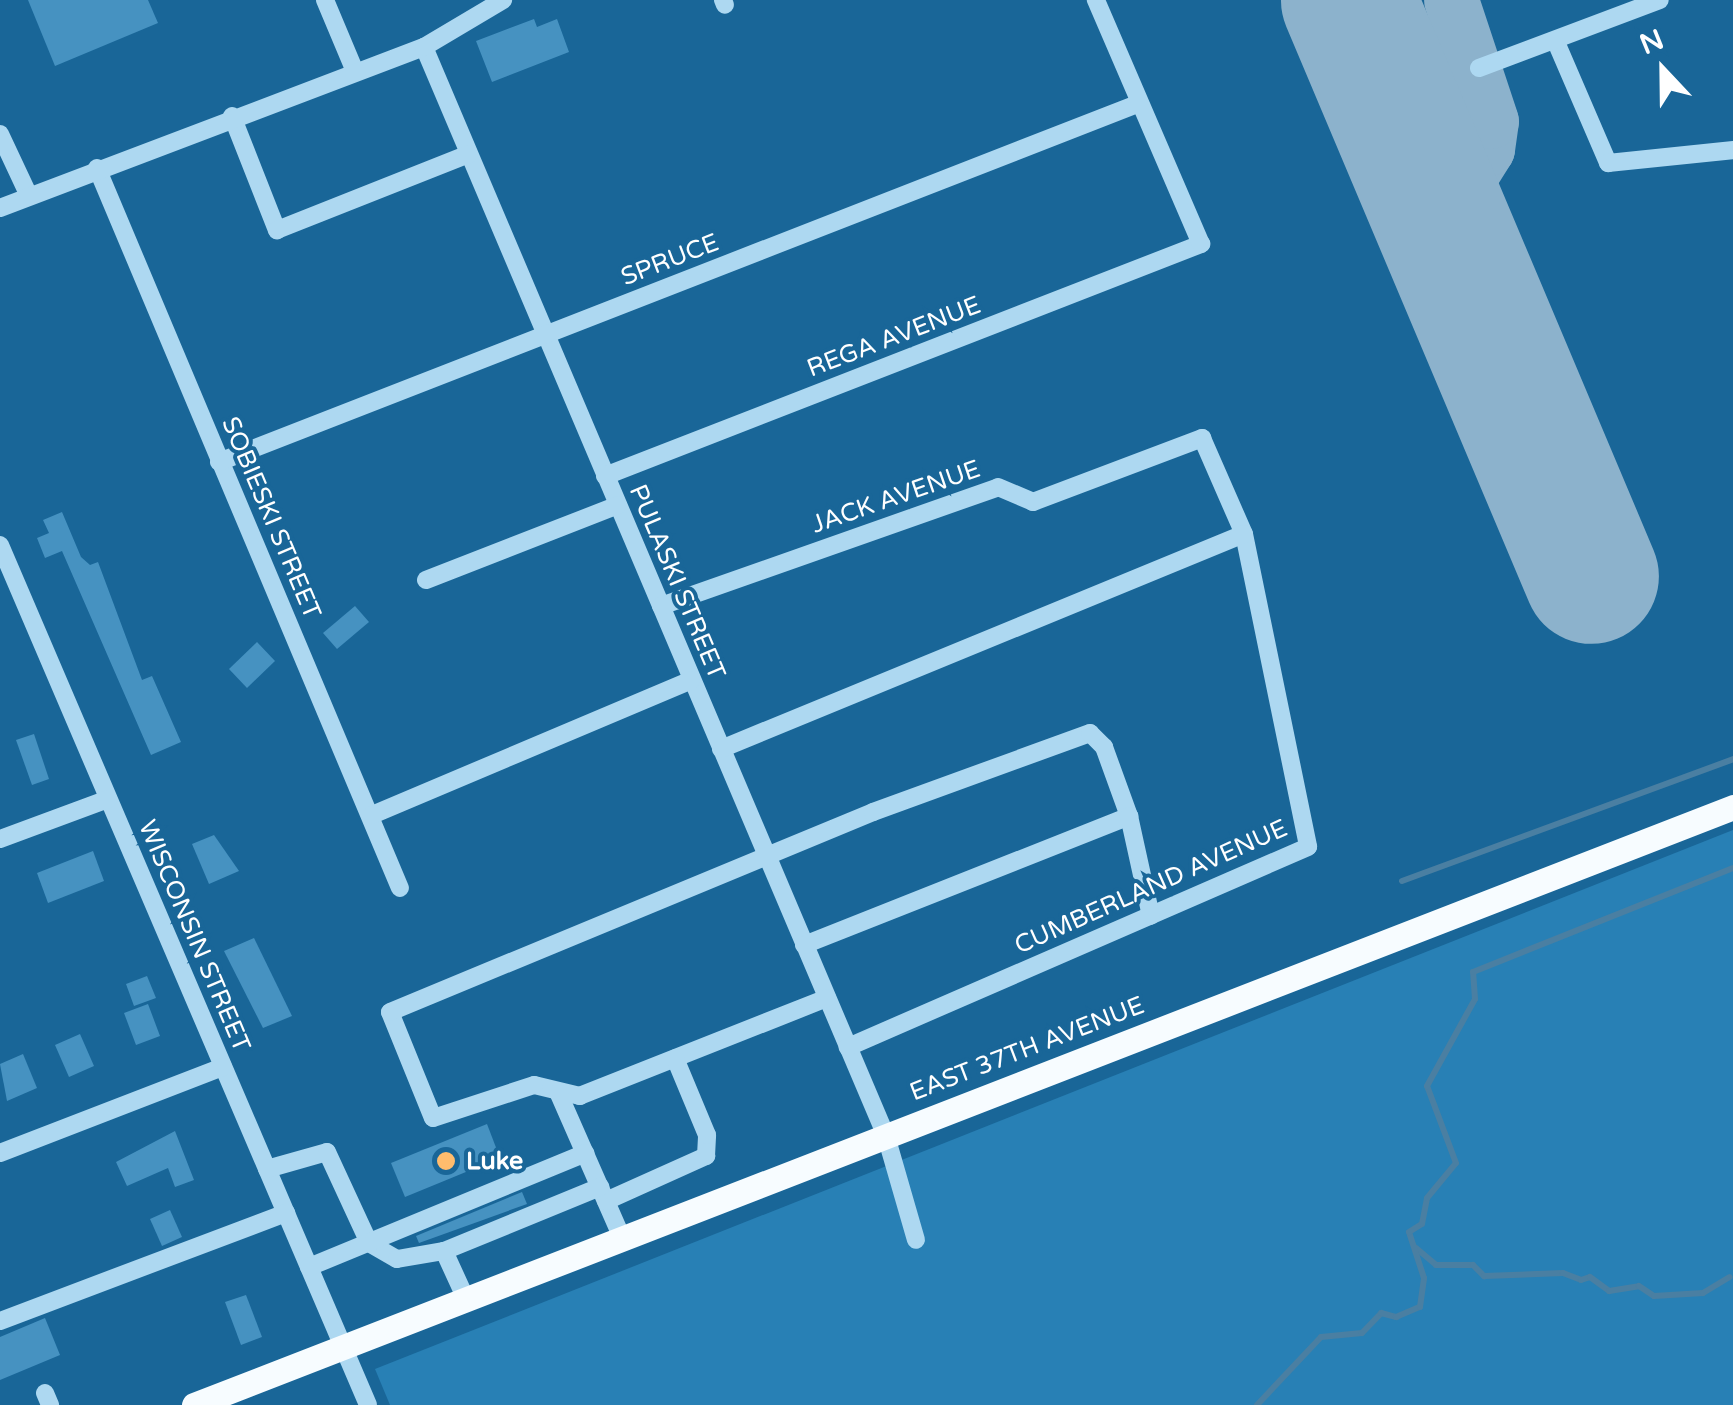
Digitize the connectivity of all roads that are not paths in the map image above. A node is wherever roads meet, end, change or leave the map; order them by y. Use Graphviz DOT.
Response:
graph roads {
  1 [pos="325,0"];
  2 [pos="503,0"];
  3 [pos="1096,0"];
  4 [pos="1660,0"];
  5 [pos="1556,42"];
  6 [pos="424,47"];
  7 [pos="1478,68"];
  8 [pos="354,69"];
  9 [pos="1140,103"];
  10 [pos="232,116"];
  11 [pos="0,134"];
  12 [pos="1733,150"];
  13 [pos="469,154"];
  14 [pos="97,168"];
  15 [pos="29,196"];
  16 [pos="0,208"];
  17 [pos="546,335"];
  18 [pos="1202,438"];
  19 [pos="219,462"];
  20 [pos="606,476"];
  21 [pos="618,505"];
  22 [pos="1244,534"];
  23 [pos="0,545"];
  24 [pos="426,580"];
  25 [pos="661,606"];
  26 [pos="692,680"];
  27 [pos="721,749"];
  28 [pos="108,799"];
  29 [pos="1733,807"];
  30 [pos="372,816"];
  31 [pos="1129,816"];
  32 [pos="0,839"];
  33 [pos="767,857"];
  34 [pos="400,888"];
  35 [pos="1151,916"];
  36 [pos="804,944"];
  37 [pos="827,998"];
  38 [pos="848,1047"];
  39 [pos="675,1058"];
  40 [pos="223,1068"];
  41 [pos="558,1092"];
  42 [pos="886,1136"];
  43 [pos="0,1153"];
  44 [pos="585,1153"];
  45 [pos="267,1170"];
  46 [pos="603,1194"];
  47 [pos="286,1213"];
  48 [pos="623,1240"];
  49 [pos="916,1240"];
  50 [pos="369,1244"];
  51 [pos="444,1251"];
  52 [pos="309,1266"];
  53 [pos="466,1300"];
  54 [pos="0,1321"];
  55 [pos="342,1346"];
  56 [pos="194,1405"];
  57 [pos="368,1405"];
  1 -- 8 [label="street"];
  2 -- 6 [label="street"];
  3 -- 9 [label="street"];
  4 -- 5 [label="street"];
  5 -- 7 [label="street"];
  5 -- 12 [label="street"];
  6 -- 8 [label="street"];
  6 -- 13 [label="street, PULASKI STREET"];
  8 -- 10 [label="street"];
  9 -- 17 [label="street, SPRUCE"];
  9 -- 20 [label="street, REGA AVENUE"];
  10 -- 13 [label="street"];
  10 -- 14 [label="street"];
  11 -- 15 [label="street"];
  13 -- 17 [label="street, PULASKI STREET"];
  14 -- 15 [label="street"];
  14 -- 19 [label="street, SOBIESKI STREET"];
  15 -- 16 [label="street"];
  17 -- 19 [label="street, SPRUCE"];
  17 -- 20 [label="street, PULASKI STREET"];
  18 -- 22 [label="street, CUMBERLAND AVENUE"];
  18 -- 25 [label="street, JACK AVENUE"];
  19 -- 30 [label="street, SOBIESKI STREET"];
  20 -- 21 [label="street, PULASKI STREET"];
  21 -- 24 [label="street"];
  21 -- 25 [label="street, PULASKI STREET"];
  22 -- 27 [label="street"];
  22 -- 35 [label="street, CUMBERLAND AVENUE"];
  23 -- 28 [label="street, WISCONSIN STREET"];
  25 -- 26 [label="street, PULASKI STREET"];
  26 -- 27 [label="street, PULASKI STREET"];
  26 -- 30 [label="street"];
  27 -- 33 [label="street, PULASKI STREET"];
  28 -- 32 [label="street"];
  28 -- 40 [label="street, WISCONSIN STREET"];
  29 -- 42 [label="main road, EAST 37TH AVENUE"];
  30 -- 34 [label="street, SOBIESKI STREET"];
  31 -- 33 [label="street"];
  31 -- 35 [label="street"];
  31 -- 36 [label="street"];
  33 -- 36 [label="street, PULASKI STREET"];
  33 -- 41 [label="street"];
  35 -- 38 [label="street, CUMBERLAND AVENUE"];
  36 -- 37 [label="street, PULASKI STREET"];
  37 -- 38 [label="street, PULASKI STREET"];
  37 -- 39 [label="street"];
  38 -- 42 [label="street, PULASKI STREET"];
  39 -- 41 [label="street"];
  39 -- 46 [label="street"];
  40 -- 43 [label="street"];
  40 -- 45 [label="street, WISCONSIN STREET"];
  41 -- 44 [label="street"];
  42 -- 48 [label="main road, EAST 37TH AVENUE"];
  42 -- 49 [label="street, PULASKI STREET"];
  44 -- 46 [label="street"];
  44 -- 50 [label="street"];
  45 -- 47 [label="street, WISCONSIN STREET"];
  45 -- 50 [label="street"];
  46 -- 48 [label="street"];
  46 -- 51 [label="street"];
  47 -- 52 [label="street, WISCONSIN STREET"];
  47 -- 54 [label="street"];
  48 -- 53 [label="main road, EAST 37TH AVENUE"];
  50 -- 51 [label="street"];
  50 -- 52 [label="street"];
  51 -- 53 [label="street"];
  52 -- 55 [label="street, WISCONSIN STREET"];
  53 -- 55 [label="main road, EAST 37TH AVENUE"];
  55 -- 56 [label="main road, EAST 37TH AVENUE"];
  55 -- 57 [label="street, WISCONSIN STREET"];
}
